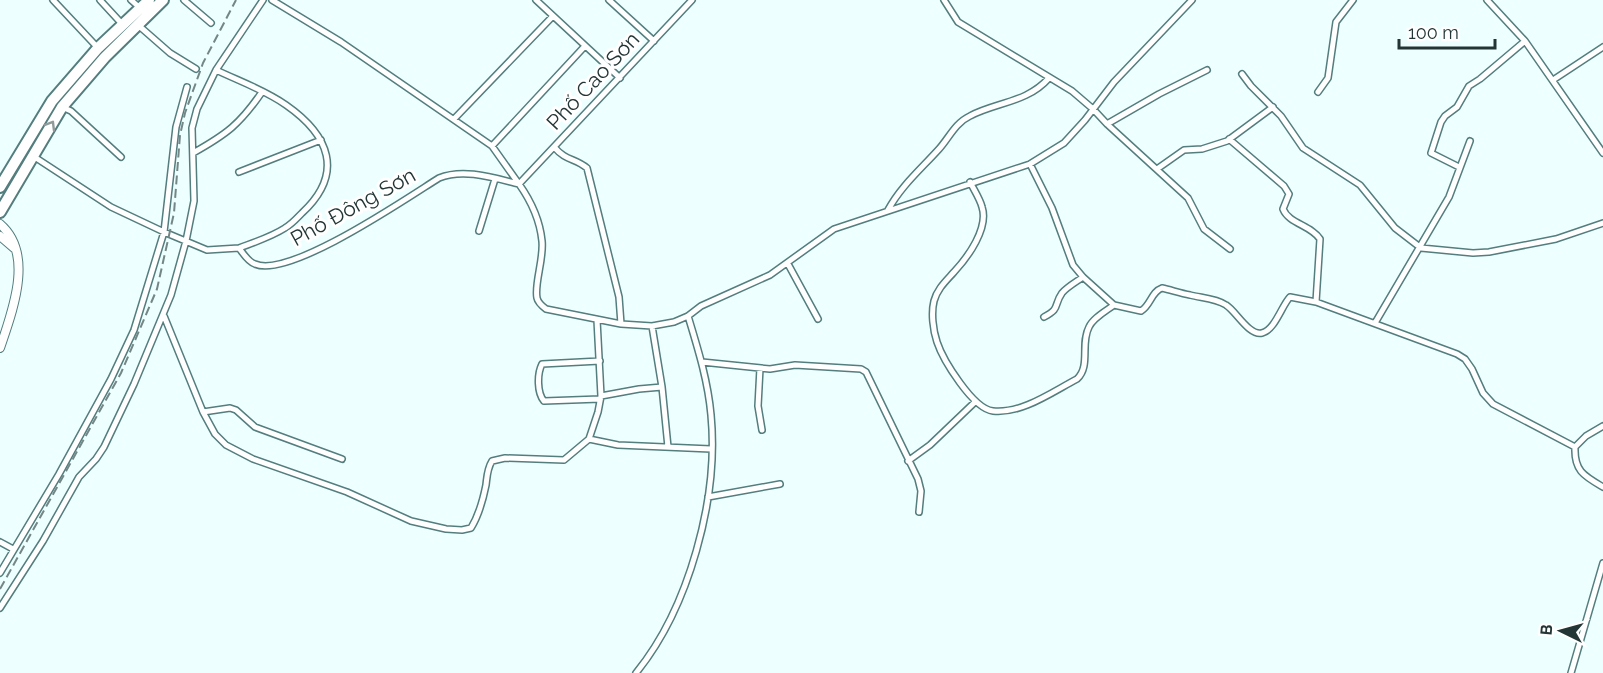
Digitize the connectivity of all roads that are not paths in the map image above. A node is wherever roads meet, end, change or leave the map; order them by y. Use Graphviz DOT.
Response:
graph roads {
  1 [pos="53,0"];
  2 [pos="100,0"];
  3 [pos="131,0"];
  4 [pos="149,0"];
  5 [pos="163,0"];
  6 [pos="184,0"];
  7 [pos="263,0"];
  8 [pos="272,0"];
  9 [pos="536,0"];
  10 [pos="609,0"];
  11 [pos="679,0"];
  12 [pos="692,0"];
  13 [pos="944,0"];
  14 [pos="1192,0"];
  15 [pos="1353,0"];
  16 [pos="1487,0"];
  17 [pos="685,6"];
  18 [pos="140,8"];
  19 [pos="553,16"];
  20 [pos="211,23"];
  21 [pos="138,24"];
  22 [pos="123,25"];
  23 [pos="654,41"];
  24 [pos="1525,42"];
  25 [pos="585,46"];
  26 [pos="1603,47"];
  27 [pos="98,48"];
  28 [pos="196,69"];
  29 [pos="216,69"];
  30 [pos="1206,70"];
  31 [pos="1242,74"];
  32 [pos="620,78"];
  33 [pos="1048,78"];
  34 [pos="1553,80"];
  35 [pos="187,87"];
  36 [pos="262,92"];
  37 [pos="1318,92"];
  38 [pos="62,107"];
  39 [pos="1273,107"];
  40 [pos="1093,108"];
  41 [pos="454,119"];
  42 [pos="1107,124"];
  43 [pos="1229,139"];
  44 [pos="321,140"];
  45 [pos="1470,141"];
  46 [pos="492,146"];
  47 [pos="554,147"];
  48 [pos="193,153"];
  49 [pos="1603,153"];
  50 [pos="33,156"];
  51 [pos="121,157"];
  52 [pos="1030,164"];
  53 [pos="1459,167"];
  54 [pos="1157,169"];
  55 [pos="239,172"];
  56 [pos="495,179"];
  57 [pos="970,182"];
  58 [pos="519,184"];
  59 [pos="0,187"];
  60 [pos="888,210"];
  61 [pos="0,212"];
  62 [pos="1603,223"];
  63 [pos="0,224"];
  64 [pos="479,231"];
  65 [pos="164,232"];
  66 [pos="0,236"];
  67 [pos="186,241"];
  68 [pos="239,248"];
  69 [pos="1421,248"];
  70 [pos="15,249"];
  71 [pos="1230,249"];
  72 [pos="788,264"];
  73 [pos="1083,277"];
  74 [pos="1316,302"];
  75 [pos="1114,304"];
  76 [pos="164,316"];
  77 [pos="688,316"];
  78 [pos="1044,317"];
  79 [pos="818,319"];
  80 [pos="597,320"];
  81 [pos="1375,323"];
  82 [pos="621,324"];
  83 [pos="652,326"];
  84 [pos="0,348"];
  85 [pos="600,361"];
  86 [pos="702,362"];
  87 [pos="760,368"];
  88 [pos="662,387"];
  89 [pos="600,398"];
  90 [pos="975,402"];
  91 [pos="203,412"];
  92 [pos="1603,426"];
  93 [pos="762,430"];
  94 [pos="589,439"];
  95 [pos="668,447"];
  96 [pos="1575,447"];
  97 [pos="711,449"];
  98 [pos="342,459"];
  99 [pos="908,461"];
  100 [pos="780,484"];
  101 [pos="1603,487"];
  102 [pos="708,497"];
  103 [pos="919,512"];
  104 [pos="0,542"];
  105 [pos="14,549"];
  106 [pos="1603,563"];
  107 [pos="0,573"];
  108 [pos="0,608"];
  109 [pos="636,673"];
  110 [pos="1571,673"];
  1 -- 27 [label="street"];
  2 -- 22 [label="street"];
  3 -- 18 [label="street"];
  4 -- 18 [label="highway"];
  5 -- 21 [label="highway"];
  6 -- 20 [label="street"];
  7 -- 29 [label="street"];
  8 -- 41 [label="street"];
  9 -- 19 [label="street"];
  10 -- 23 [label="street"];
  11 -- 17 [label="street"];
  12 -- 17 [label="street, Phố Cao Sơn"];
  13 -- 33 [label="street"];
  14 -- 40 [label="street"];
  15 -- 37 [label="street"];
  16 -- 24 [label="street"];
  17 -- 23 [label="street, Phố Cao Sơn"];
  18 -- 22 [label="highway"];
  19 -- 25 [label="street"];
  19 -- 41 [label="street"];
  21 -- 28 [label="street"];
  21 -- 38 [label="highway"];
  22 -- 27 [label="highway"];
  23 -- 32 [label="street, Phố Cao Sơn"];
  24 -- 34 [label="street"];
  24 -- 53 [label="street"];
  25 -- 32 [label="street"];
  25 -- 46 [label="street"];
  26 -- 34 [label="street"];
  27 -- 59 [label="highway"];
  29 -- 36 [label="street"];
  29 -- 48 [label="street"];
  30 -- 42 [label="street"];
  31 -- 39 [label="street"];
  32 -- 47 [label="street, Phố Cao Sơn"];
  33 -- 40 [label="street"];
  33 -- 60 [label="street"];
  34 -- 49 [label="street"];
  35 -- 65 [label="street"];
  36 -- 44 [label="street"];
  36 -- 48 [label="street"];
  50 -- 38 [label="highway, one-way"];
  38 -- 51 [label="street"];
  39 -- 43 [label="street"];
  39 -- 69 [label="street"];
  40 -- 42 [label="street"];
  40 -- 52 [label="street"];
  41 -- 46 [label="street"];
  42 -- 54 [label="street"];
  43 -- 54 [label="street"];
  43 -- 74 [label="street"];
  44 -- 55 [label="street"];
  44 -- 68 [label="street"];
  45 -- 53 [label="street"];
  46 -- 58 [label="street"];
  47 -- 58 [label="street, Phố Cao Sơn"];
  47 -- 82 [label="street"];
  48 -- 67 [label="street"];
  50 -- 61 [label="highway"];
  50 -- 65 [label="street"];
  52 -- 57 [label="street"];
  52 -- 73 [label="street"];
  53 -- 69 [label="street"];
  54 -- 71 [label="street"];
  56 -- 58 [label="street, Phố Đông Sơn"];
  56 -- 64 [label="street"];
  56 -- 68 [label="street, Phố Đông Sơn"];
  57 -- 60 [label="street"];
  57 -- 90 [label="street"];
  58 -- 80 [label="street"];
  60 -- 72 [label="street"];
  62 -- 69 [label="street"];
  63 -- 70 [label="street"];
  65 -- 67 [label="street"];
  65 -- 105 [label="street"];
  66 -- 70 [label="street"];
  67 -- 68 [label="street"];
  67 -- 76 [label="street"];
  69 -- 81 [label="street"];
  70 -- 84 [label="street"];
  72 -- 77 [label="street"];
  72 -- 79 [label="street"];
  73 -- 75 [label="street"];
  73 -- 78 [label="street"];
  74 -- 75 [label="street"];
  74 -- 81 [label="street"];
  75 -- 90 [label="street"];
  76 -- 91 [label="street"];
  76 -- 108 [label="street"];
  77 -- 83 [label="street"];
  77 -- 86 [label="street"];
  80 -- 82 [label="street"];
  80 -- 85 [label="street"];
  81 -- 96 [label="street"];
  82 -- 83 [label="street"];
  83 -- 88 [label="street"];
  85 -- 89 [label="street"];
  85 -- 89 [label="street"];
  86 -- 87 [label="street"];
  86 -- 97 [label="street"];
  87 -- 93 [label="street"];
  87 -- 99 [label="street"];
  88 -- 89 [label="street"];
  88 -- 95 [label="street"];
  89 -- 94 [label="street"];
  90 -- 99 [label="street"];
  91 -- 94 [label="street"];
  91 -- 98 [label="street"];
  92 -- 96 [label="street"];
  94 -- 95 [label="street"];
  95 -- 97 [label="street"];
  96 -- 101 [label="street"];
  97 -- 102 [label="street"];
  99 -- 103 [label="street"];
  100 -- 102 [label="street"];
  102 -- 109 [label="street"];
  104 -- 105 [label="street"];
  105 -- 107 [label="street"];
  106 -- 110 [label="street"];
}
